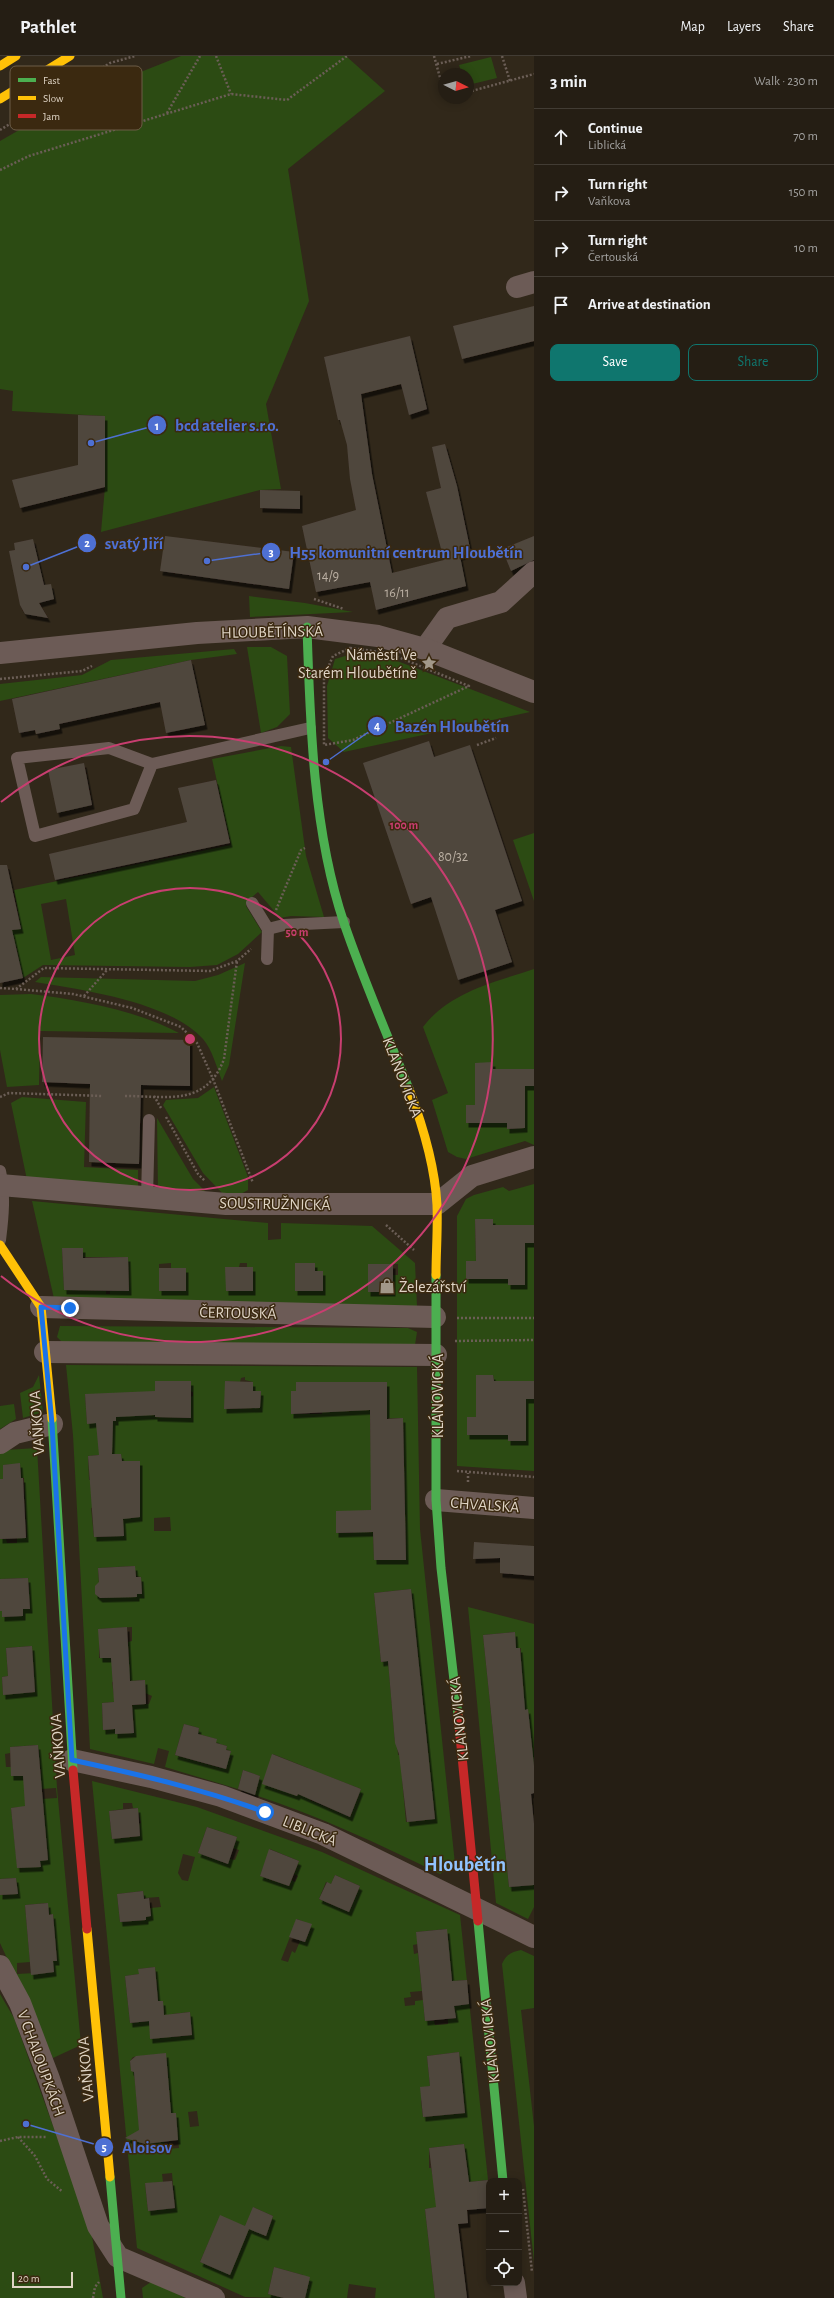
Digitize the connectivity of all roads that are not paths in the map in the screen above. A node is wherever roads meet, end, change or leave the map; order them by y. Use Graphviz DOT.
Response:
graph roads {
  1 [pos="16,56"];
  2 [pos="70,56"];
  3 [pos="0,66"];
  4 [pos="54,66"];
  5 [pos="10,93"];
  6 [pos="0,99"];
  7 [pos="534,572"];
  8 [pos="308,627"];
  9 [pos="425,649"];
  10 [pos="0,653"];
  11 [pos="534,692"];
  12 [pos="310,728"];
  13 [pos="152,764"];
  14 [pos="252,903"];
  15 [pos="344,922"];
  16 [pos="268,929"];
  17 [pos="267,959"];
  18 [pos="149,1120"];
  19 [pos="534,1157"];
  20 [pos="1,1180"];
  21 [pos="147,1197"];
  22 [pos="437,1204"];
  23 [pos="0,1240"];
  24 [pos="0,1245"];
  25 [pos="41,1307"];
  26 [pos="443,1317"];
  27 [pos="436,1348"];
  28 [pos="45,1352"];
  29 [pos="52,1424"];
  30 [pos="0,1443"];
  31 [pos="436,1500"];
  32 [pos="534,1508"];
  33 [pos="72,1760"];
  34 [pos="476,1910"];
  35 [pos="534,1937"];
  36 [pos="0,1966"];
  37 [pos="503,2178"];
  38 [pos="118,2257"];
  39 [pos="514,2286"];
  40 [pos="121,2298"];
  41 [pos="214,2298"];
  42 [pos="516,2298"];
  1 -- 3 [label="street"];
  2 -- 4 [label="street"];
  5 -- 6 [label="street"];
  7 -- 9 [label="street"];
  8 -- 9 [label="street, HLOUBĚTÍNSKÁ"];
  8 -- 10 [label="street, HLOUBĚTÍNSKÁ"];
  8 -- 12 [label="street, KLÁNOVICKÁ"];
  9 -- 11 [label="street, HLOUBĚTÍNSKÁ"];
  12 -- 13 [label="lane"];
  12 -- 15 [label="street, KLÁNOVICKÁ"];
  13 -- 13 [label="lane"];
  14 -- 16 [label="lane"];
  15 -- 16 [label="lane"];
  15 -- 22 [label="street, KLÁNOVICKÁ"];
  16 -- 17 [label="lane"];
  18 -- 21 [label="lane"];
  19 -- 22 [label="street"];
  20 -- 21 [label="street, SOUSTRUŽNICKÁ"];
  20 -- 23 [label="lane"];
  21 -- 22 [label="street, SOUSTRUŽNICKÁ"];
  22 -- 26 [label="street, KLÁNOVICKÁ"];
  24 -- 25 [label="street, VAŇKOVA"];
  25 -- 26 [label="street, ČERTOUSKÁ"];
  25 -- 28 [label="street, VAŇKOVA"];
  26 -- 27 [label="street, KLÁNOVICKÁ"];
  27 -- 28 [label="street"];
  27 -- 31 [label="street, KLÁNOVICKÁ"];
  28 -- 29 [label="street, VAŇKOVA"];
  29 -- 30 [label="street"];
  29 -- 33 [label="street, VAŇKOVA"];
  31 -- 32 [label="street, CHVALSKÁ"];
  31 -- 34 [label="street, KLÁNOVICKÁ"];
  33 -- 34 [label="street, LIBLICKÁ"];
  33 -- 38 [label="street, VAŇKOVA"];
  34 -- 35 [label="street, LIBLICKÁ"];
  34 -- 37 [label="street, KLÁNOVICKÁ"];
  36 -- 38 [label="street, V CHALOUPKÁCH"];
  38 -- 40 [label="street, V CHALOUPKÁCH"];
  38 -- 41 [label="street"];
  39 -- 42 [label="street"];
}
